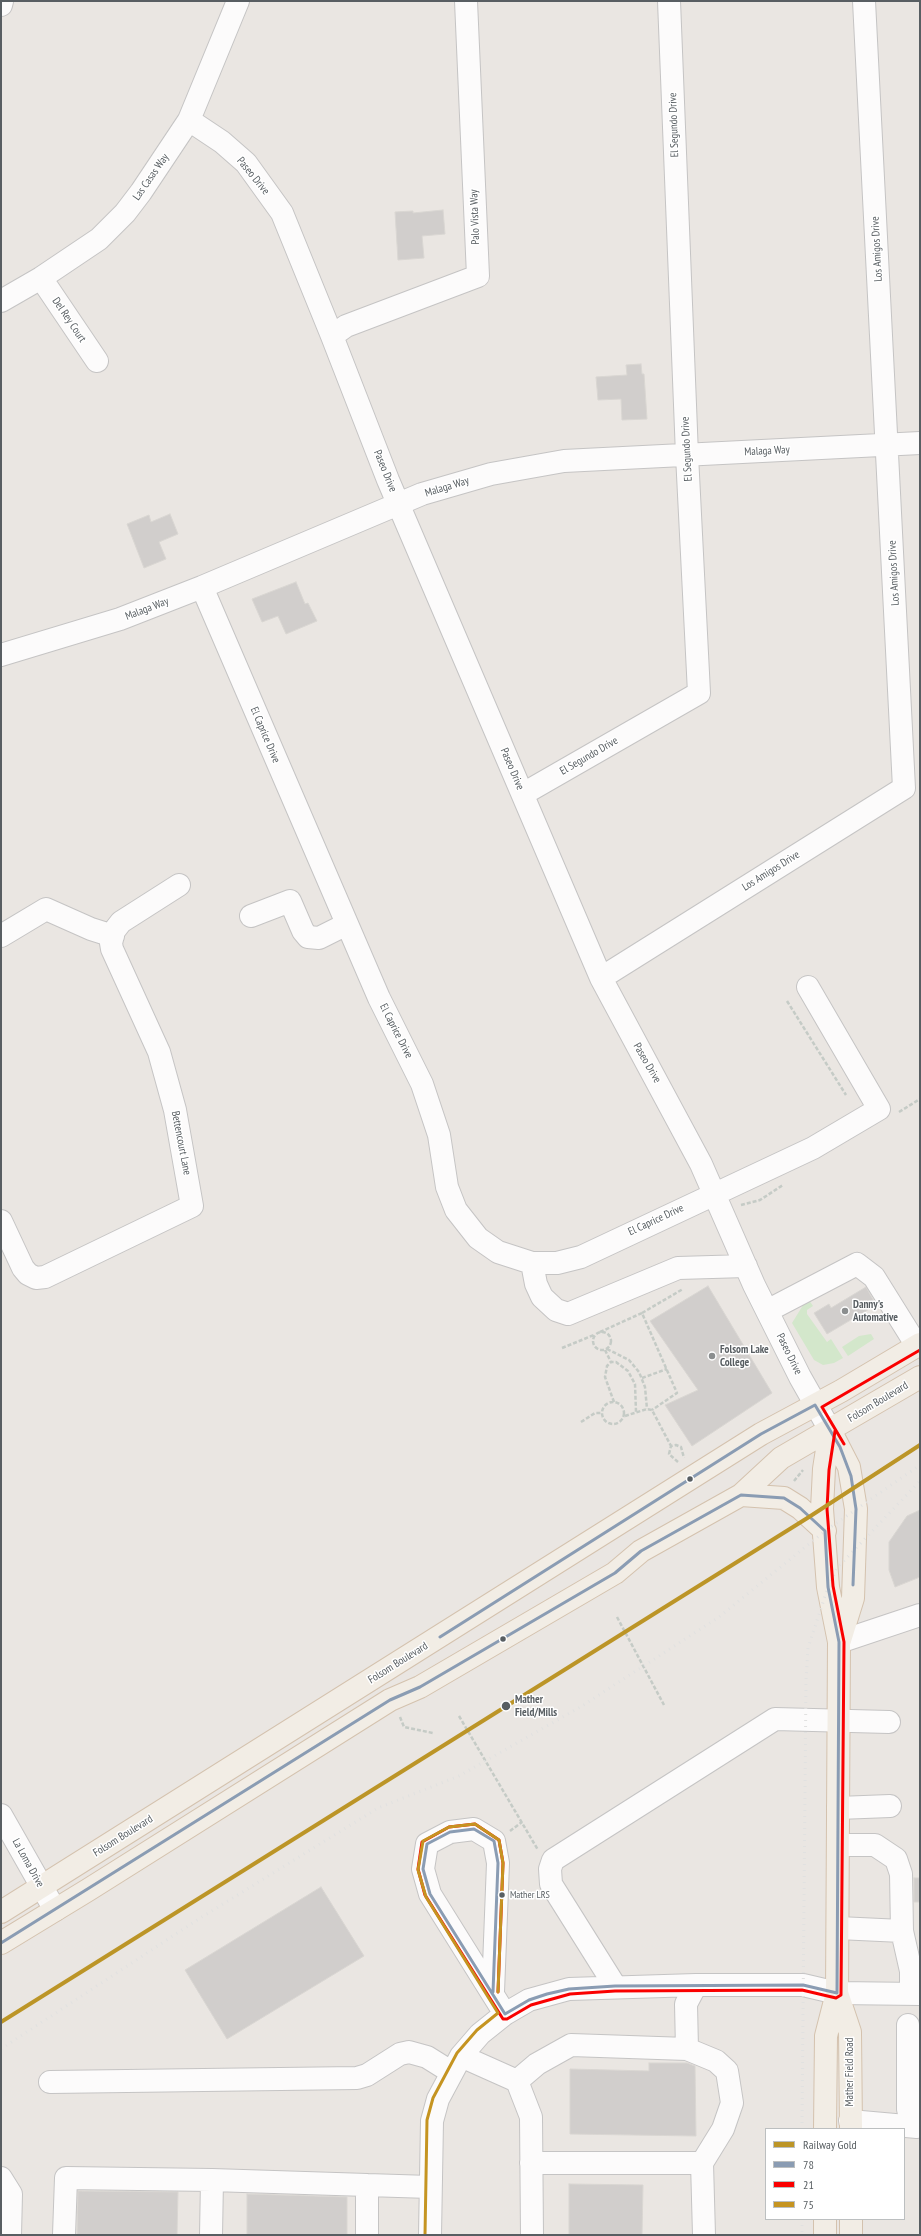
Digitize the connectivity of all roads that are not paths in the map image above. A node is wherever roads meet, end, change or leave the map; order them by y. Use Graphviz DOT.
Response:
graph roads {
  1 [pos="2,1"];
  2 [pos="238,1"];
  3 [pos="466,1"];
  4 [pos="669,1"];
  5 [pos="864,1"];
  6 [pos="1,5"];
  7 [pos="189,120"];
  8 [pos="41,278"];
  9 [pos="1,301"];
  10 [pos="332,336"];
  11 [pos="97,361"];
  12 [pos="920,443"];
  13 [pos="888,444"];
  14 [pos="687,455"];
  15 [pos="399,504"];
  16 [pos="202,587"];
  17 [pos="1,655"];
  18 [pos="523,794"];
  19 [pos="179,885"];
  20 [pos="251,916"];
  21 [pos="347,924"];
  22 [pos="1,936"];
  23 [pos="113,936"];
  24 [pos="602,978"];
  25 [pos="808,987"];
  26 [pos="714,1193"];
  27 [pos="1,1221"];
  28 [pos="532,1263"];
  29 [pos="746,1266"];
  30 [pos="767,1311"];
  31 [pos="919,1345"];
  32 [pos="920,1378"];
  33 [pos="815,1405"];
  34 [pos="830,1430"];
  35 [pos="741,1495"];
  36 [pos="825,1531"];
  37 [pos="920,1615"];
  38 [pos="839,1642"];
  39 [pos="838,1722"];
  40 [pos="889,1722"];
  41 [pos="890,1806"];
  42 [pos="838,1808"];
  43 [pos="1,1815"];
  44 [pos="8,1844"];
  45 [pos="838,1845"];
  46 [pos="41,1886"];
  47 [pos="55,1910"];
  48 [pos="1,1912"];
  49 [pos="838,1928"];
  50 [pos="902,1931"];
  51 [pos="1,1943"];
  52 [pos="696,1984"];
  53 [pos="615,1986"];
  54 [pos="493,1992"];
  55 [pos="837,1993"];
  56 [pos="916,1994"];
  57 [pos="505,2014"];
  58 [pos="908,2025"];
  59 [pos="687,2049"];
  60 [pos="456,2064"];
  61 [pos="517,2081"];
  62 [pos="50,2082"];
  63 [pos="850,2125"];
  64 [pos="919,2127"];
  65 [pos="825,2128"];
  66 [pos="531,2163"];
  67 [pos="702,2163"];
  68 [pos="1,2178"];
  69 [pos="212,2180"];
  70 [pos="367,2185"];
  71 [pos="430,2187"];
  72 [pos="825,2220"];
  73 [pos="851,2220"];
  74 [pos="10,2235"];
  75 [pos="64,2235"];
  76 [pos="211,2235"];
  77 [pos="367,2235"];
  78 [pos="430,2235"];
  79 [pos="532,2235"];
  80 [pos="704,2235"];
  81 [pos="825,2235"];
  82 [pos="851,2235"];
  1 -- 6 [label="street"];
  2 -- 7 [label="street, Las Casas Way"];
  3 -- 10 [label="street, Palo Vista Way"];
  4 -- 14 [label="street, El Segundo Drive"];
  5 -- 13 [label="street, Los Amigos Drive"];
  7 -- 8 [label="street, Las Casas Way"];
  7 -- 10 [label="street, Paseo Drive"];
  8 -- 9 [label="street, Las Casas Way"];
  8 -- 11 [label="street, Del Rey Court"];
  10 -- 15 [label="street, Paseo Drive"];
  12 -- 13 [label="street, Malaga Way"];
  13 -- 14 [label="street, Malaga Way"];
  13 -- 24 [label="street, Los Amigos Drive"];
  14 -- 15 [label="street, Malaga Way"];
  14 -- 18 [label="street, El Segundo Drive"];
  15 -- 16 [label="street, Malaga Way"];
  15 -- 18 [label="street, Paseo Drive"];
  16 -- 17 [label="street, Malaga Way"];
  16 -- 21 [label="street, El Caprice Drive"];
  18 -- 24 [label="street, Paseo Drive"];
  19 -- 23 [label="street"];
  20 -- 21 [label="street"];
  21 -- 28 [label="street, El Caprice Drive"];
  22 -- 23 [label="street"];
  23 -- 27 [label="street, Bettencourt Lane"];
  24 -- 26 [label="street, Paseo Drive"];
  25 -- 26 [label="street, El Caprice Drive"];
  26 -- 28 [label="street, El Caprice Drive"];
  26 -- 29 [label="street, Paseo Drive"];
  28 -- 29 [label="street"];
  29 -- 30 [label="street, Paseo Drive"];
  30 -- 31 [label="street"];
  30 -- 33 [label="street, Paseo Drive"];
  31 -- 33 [label="main road, Folsom Boulevard"];
  32 -- 34 [label="main road, Folsom Boulevard"];
  33 -- 34 [label="street, Paseo Drive"];
  33 -- 46 [label="main road, Folsom Boulevard"];
  34 -- 35 [label="main road, Folsom Boulevard"];
  34 -- 36 [label="main road, Mather Field Road"];
  34 -- 38 [label="main road, Mather Field Road"];
  35 -- 36 [label="main road"];
  35 -- 47 [label="main road, Folsom Boulevard"];
  36 -- 38 [label="main road, Mather Field Road"];
  37 -- 38 [label="street"];
  38 -- 39 [label="main road, Mather Field Road"];
  39 -- 40 [label="street"];
  39 -- 42 [label="main road, Mather Field Road"];
  39 -- 53 [label="street"];
  41 -- 42 [label="street"];
  42 -- 45 [label="main road, Mather Field Road"];
  43 -- 44 [label="street, La Loma Drive"];
  44 -- 46 [label="street, La Loma Drive"];
  45 -- 49 [label="main road, Mather Field Road"];
  45 -- 50 [label="street"];
  46 -- 47 [label="street, La Loma Drive"];
  46 -- 48 [label="main road, Folsom Boulevard"];
  47 -- 51 [label="main road, Folsom Boulevard"];
  49 -- 50 [label="street"];
  49 -- 55 [label="main road, Mather Field Road"];
  50 -- 56 [label="street"];
  52 -- 53 [label="street"];
  52 -- 55 [label="street"];
  52 -- 59 [label="street"];
  53 -- 57 [label="street"];
  54 -- 54 [label="street"];
  54 -- 57 [label="street"];
  55 -- 56 [label="street"];
  55 -- 63 [label="main road, Mather Field Road"];
  55 -- 65 [label="main road, Mather Field Road"];
  57 -- 60 [label="street"];
  58 -- 64 [label="street"];
  59 -- 61 [label="street"];
  59 -- 67 [label="street"];
  60 -- 61 [label="street"];
  60 -- 62 [label="street"];
  60 -- 71 [label="street"];
  61 -- 66 [label="street"];
  63 -- 64 [label="street"];
  66 -- 67 [label="street"];
  66 -- 79 [label="street"];
  67 -- 80 [label="street"];
  68 -- 74 [label="street"];
  69 -- 70 [label="street"];
  69 -- 75 [label="street"];
  69 -- 76 [label="street"];
  70 -- 71 [label="street"];
  70 -- 77 [label="street"];
  71 -- 78 [label="street"];
  72 -- 81 [label="main road"];
  73 -- 82 [label="main road"];
}
